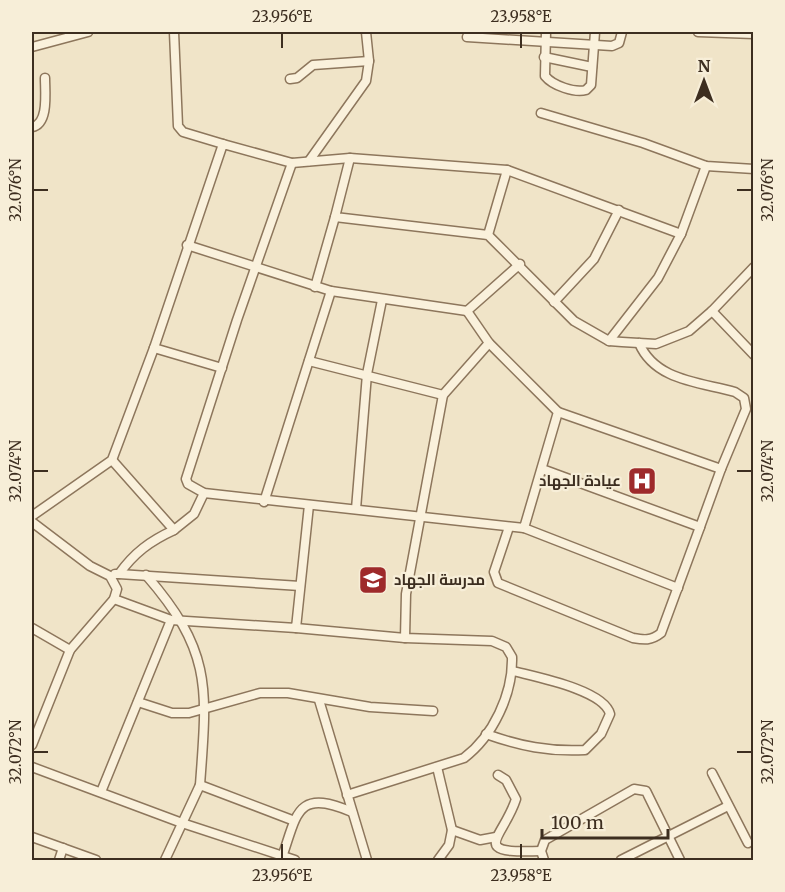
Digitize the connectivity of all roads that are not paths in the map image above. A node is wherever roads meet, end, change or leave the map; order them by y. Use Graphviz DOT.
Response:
graph roads {
  1 [pos="88,32"];
  2 [pos="174,32"];
  3 [pos="366,32"];
  4 [pos="546,32"];
  5 [pos="595,32"];
  6 [pos="622,32"];
  7 [pos="698,32"];
  8 [pos="753,34"];
  9 [pos="508,35"];
  10 [pos="467,37"];
  11 [pos="546,42"];
  12 [pos="594,46"];
  13 [pos="32,47"];
  14 [pos="544,57"];
  15 [pos="369,61"];
  16 [pos="592,68"];
  17 [pos="45,78"];
  18 [pos="290,79"];
  19 [pos="541,112"];
  20 [pos="32,128"];
  21 [pos="223,144"];
  22 [pos="350,158"];
  23 [pos="309,161"];
  24 [pos="292,163"];
  25 [pos="706,166"];
  26 [pos="753,169"];
  27 [pos="507,170"];
  28 [pos="618,210"];
  29 [pos="335,217"];
  30 [pos="681,234"];
  31 [pos="488,235"];
  32 [pos="187,245"];
  33 [pos="520,264"];
  34 [pos="255,266"];
  35 [pos="753,267"];
  36 [pos="315,287"];
  37 [pos="331,291"];
  38 [pos="382,300"];
  39 [pos="554,302"];
  40 [pos="467,310"];
  41 [pos="712,311"];
  42 [pos="609,341"];
  43 [pos="489,343"];
  44 [pos="639,343"];
  45 [pos="154,348"];
  46 [pos="753,355"];
  47 [pos="309,361"];
  48 [pos="222,368"];
  49 [pos="367,374"];
  50 [pos="443,395"];
  51 [pos="558,412"];
  52 [pos="112,460"];
  53 [pos="542,469"];
  54 [pos="721,469"];
  55 [pos="204,493"];
  56 [pos="264,502"];
  57 [pos="309,505"];
  58 [pos="356,509"];
  59 [pos="32,516"];
  60 [pos="421,517"];
  61 [pos="32,522"];
  62 [pos="508,526"];
  63 [pos="700,527"];
  64 [pos="524,528"];
  65 [pos="174,530"];
  66 [pos="105,574"];
  67 [pos="119,574"];
  68 [pos="146,575"];
  69 [pos="300,586"];
  70 [pos="678,588"];
  71 [pos="114,599"];
  72 [pos="171,620"];
  73 [pos="183,622"];
  74 [pos="32,628"];
  75 [pos="296,628"];
  76 [pos="405,638"];
  77 [pos="70,650"];
  78 [pos="513,671"];
  79 [pos="319,700"];
  80 [pos="138,702"];
  81 [pos="204,709"];
  82 [pos="433,711"];
  83 [pos="486,734"];
  84 [pos="32,745"];
  85 [pos="32,767"];
  86 [pos="437,767"];
  87 [pos="712,773"];
  88 [pos="498,775"];
  89 [pos="200,785"];
  90 [pos="101,792"];
  91 [pos="347,795"];
  92 [pos="728,806"];
  93 [pos="352,812"];
  94 [pos="292,820"];
  95 [pos="182,823"];
  96 [pos="452,830"];
  97 [pos="669,836"];
  98 [pos="32,837"];
  99 [pos="496,837"];
  100 [pos="748,843"];
  101 [pos="63,848"];
  102 [pos="541,851"];
  103 [pos="282,858"];
  104 [pos="59,861"];
  105 [pos="96,861"];
  106 [pos="165,861"];
  107 [pos="295,861"];
  108 [pos="367,861"];
  109 [pos="438,861"];
  110 [pos="544,861"];
  111 [pos="621,861"];
  112 [pos="680,861"];
  1 -- 13 [label="street"];
  2 -- 21 [label="street"];
  3 -- 15 [label="street"];
  4 -- 11 [label="street"];
  5 -- 12 [label="street"];
  6 -- 12 [label="street"];
  7 -- 8 [label="street"];
  9 -- 10 [label="street"];
  9 -- 11 [label="street"];
  11 -- 12 [label="street"];
  11 -- 14 [label="street"];
  12 -- 16 [label="street"];
  14 -- 16 [label="street"];
  14 -- 16 [label="street"];
  15 -- 18 [label="street"];
  15 -- 23 [label="street"];
  17 -- 20 [label="street"];
  19 -- 25 [label="street"];
  21 -- 24 [label="street"];
  21 -- 32 [label="street"];
  22 -- 23 [label="street"];
  22 -- 27 [label="street"];
  22 -- 29 [label="street"];
  23 -- 24 [label="street"];
  24 -- 34 [label="street"];
  25 -- 26 [label="street"];
  25 -- 30 [label="street"];
  27 -- 28 [label="street"];
  27 -- 31 [label="street"];
  28 -- 30 [label="street"];
  28 -- 39 [label="street"];
  29 -- 31 [label="street"];
  29 -- 36 [label="street"];
  30 -- 42 [label="street"];
  31 -- 33 [label="street"];
  32 -- 34 [label="street"];
  32 -- 45 [label="street"];
  33 -- 39 [label="street"];
  33 -- 40 [label="street"];
  34 -- 36 [label="street"];
  34 -- 48 [label="street"];
  35 -- 41 [label="street"];
  36 -- 37 [label="street"];
  37 -- 38 [label="street"];
  37 -- 47 [label="street"];
  38 -- 40 [label="street"];
  38 -- 49 [label="street"];
  39 -- 42 [label="street"];
  40 -- 43 [label="street"];
  41 -- 44 [label="street"];
  41 -- 46 [label="street"];
  42 -- 44 [label="street"];
  43 -- 50 [label="street"];
  43 -- 51 [label="street"];
  44 -- 54 [label="street"];
  45 -- 48 [label="street"];
  45 -- 52 [label="street"];
  47 -- 49 [label="street"];
  47 -- 56 [label="street"];
  48 -- 55 [label="street"];
  49 -- 50 [label="street"];
  49 -- 58 [label="street"];
  50 -- 60 [label="street"];
  51 -- 53 [label="street"];
  51 -- 54 [label="street"];
  52 -- 59 [label="street"];
  52 -- 65 [label="street"];
  53 -- 63 [label="street"];
  53 -- 64 [label="street"];
  54 -- 63 [label="street"];
  55 -- 56 [label="street"];
  55 -- 65 [label="street"];
  56 -- 57 [label="street"];
  57 -- 58 [label="street"];
  57 -- 69 [label="street"];
  58 -- 60 [label="street"];
  60 -- 62 [label="street"];
  60 -- 76 [label="street"];
  61 -- 66 [label="street"];
  62 -- 64 [label="street"];
  62 -- 70 [label="street"];
  63 -- 70 [label="street"];
  64 -- 70 [label="street"];
  65 -- 67 [label="street"];
  66 -- 67 [label="street"];
  66 -- 71 [label="street"];
  67 -- 68 [label="street"];
  68 -- 69 [label="street"];
  68 -- 73 [label="street"];
  69 -- 75 [label="street"];
  71 -- 72 [label="street"];
  71 -- 77 [label="street"];
  72 -- 73 [label="street"];
  72 -- 80 [label="street"];
  73 -- 75 [label="street"];
  73 -- 81 [label="street"];
  74 -- 77 [label="street"];
  75 -- 76 [label="street"];
  76 -- 78 [label="street"];
  77 -- 84 [label="street"];
  78 -- 83 [label="street"];
  78 -- 83 [label="street"];
  79 -- 81 [label="street"];
  79 -- 82 [label="street"];
  79 -- 91 [label="street"];
  80 -- 81 [label="street"];
  80 -- 90 [label="street"];
  81 -- 89 [label="street"];
  83 -- 86 [label="street"];
  85 -- 90 [label="street"];
  86 -- 91 [label="street"];
  86 -- 96 [label="street"];
  87 -- 92 [label="street"];
  88 -- 99 [label="street"];
  89 -- 94 [label="street"];
  89 -- 95 [label="street"];
  90 -- 95 [label="street"];
  91 -- 93 [label="street"];
  92 -- 97 [label="street"];
  92 -- 100 [label="street"];
  93 -- 94 [label="street"];
  93 -- 108 [label="street"];
  94 -- 103 [label="street"];
  95 -- 103 [label="street"];
  95 -- 106 [label="street"];
  96 -- 99 [label="street"];
  96 -- 109 [label="street"];
  97 -- 102 [label="street"];
  97 -- 111 [label="street"];
  97 -- 112 [label="street"];
  98 -- 101 [label="street"];
  99 -- 102 [label="street"];
  101 -- 104 [label="street"];
  101 -- 105 [label="street"];
  102 -- 110 [label="street"];
  103 -- 107 [label="street"];
}
